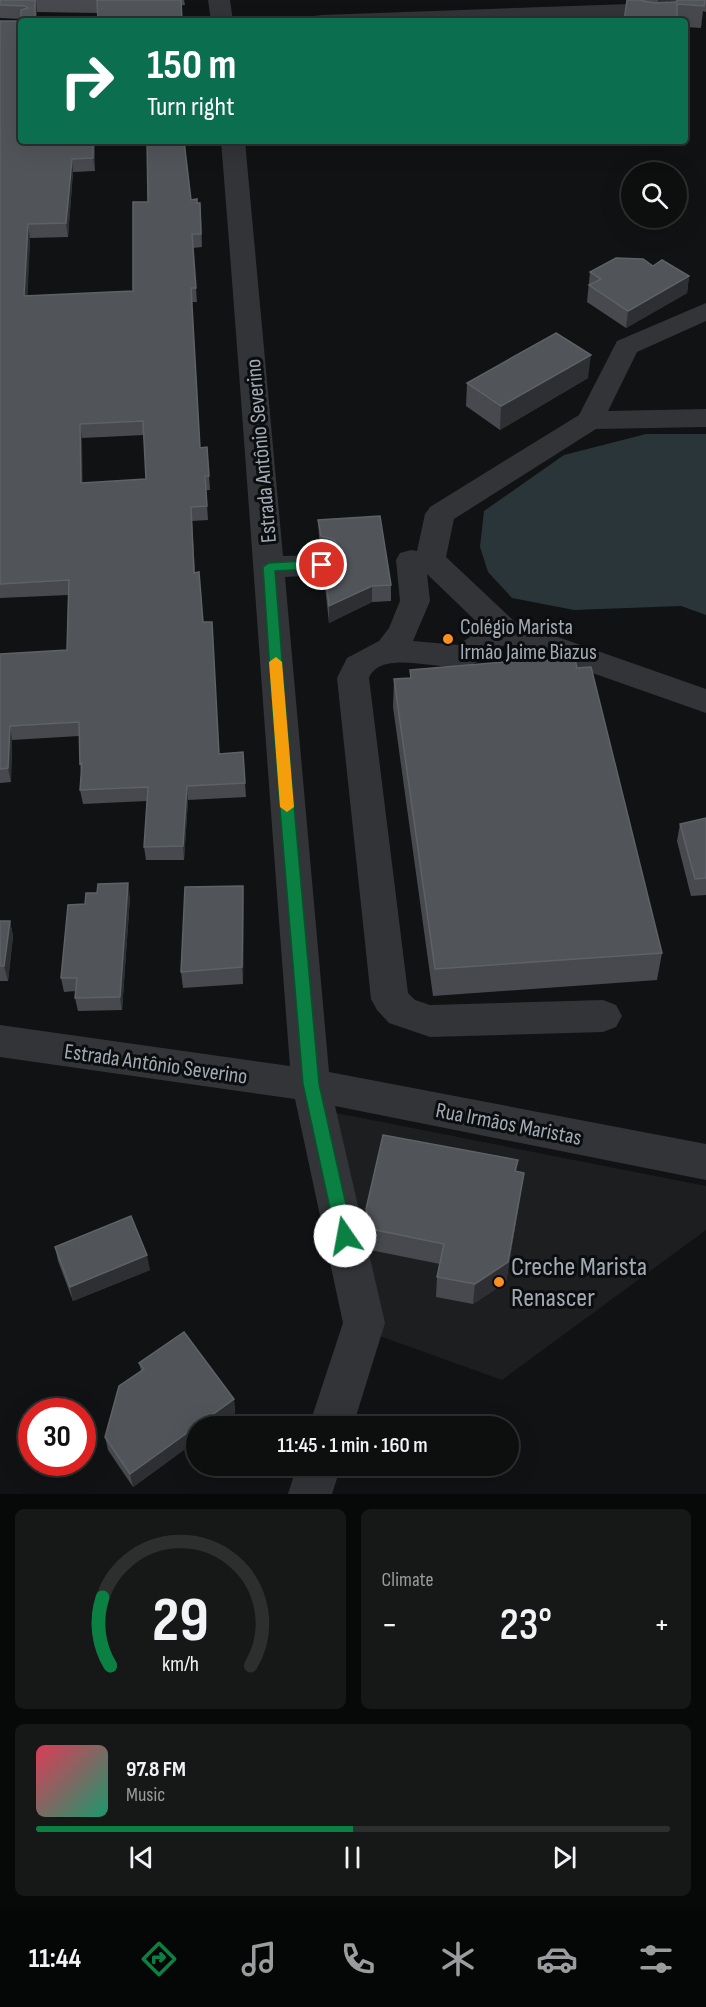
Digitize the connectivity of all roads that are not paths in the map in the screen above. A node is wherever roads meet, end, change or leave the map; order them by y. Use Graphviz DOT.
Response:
graph roads {
  1 [pos="219,0"];
  2 [pos="321,0"];
  3 [pos="680,0"];
  4 [pos="627,5"];
  5 [pos="222,18"];
  6 [pos="323,18"];
  7 [pos="380,18"];
  8 [pos="233,144"];
  9 [pos="706,311"];
  10 [pos="706,418"];
  11 [pos="590,420"];
  12 [pos="408,560"];
  13 [pos="322,565"];
  14 [pos="269,567"];
  15 [pos="504,630"];
  16 [pos="390,649"];
  17 [pos="706,701"];
  18 [pos="603,1016"];
  19 [pos="0,1041"];
  20 [pos="311,1084"];
  21 [pos="706,1162"];
  22 [pos="334,1416"];
  23 [pos="316,1476"];
  24 [pos="310,1494"];
  1 -- 5 [label="street"];
  2 -- 6 [label="street"];
  3 -- 4 [label="street"];
  4 -- 7 [label="street"];
  8 -- 14 [label="street, Estrada Antônio Severino"];
  9 -- 11 [label="street"];
  10 -- 11 [label="street"];
  11 -- 12 [label="street"];
  12 -- 15 [label="street"];
  12 -- 16 [label="street"];
  13 -- 14 [label="street"];
  14 -- 20 [label="street, Estrada Antônio Severino"];
  15 -- 16 [label="street"];
  15 -- 17 [label="street"];
  16 -- 18 [label="street"];
  19 -- 20 [label="street, Estrada Antônio Severino"];
  20 -- 21 [label="street, Rua Irmãos Maristas"];
  20 -- 22 [label="street, Estrada Antônio Severino"];
  23 -- 24 [label="street"];
}
